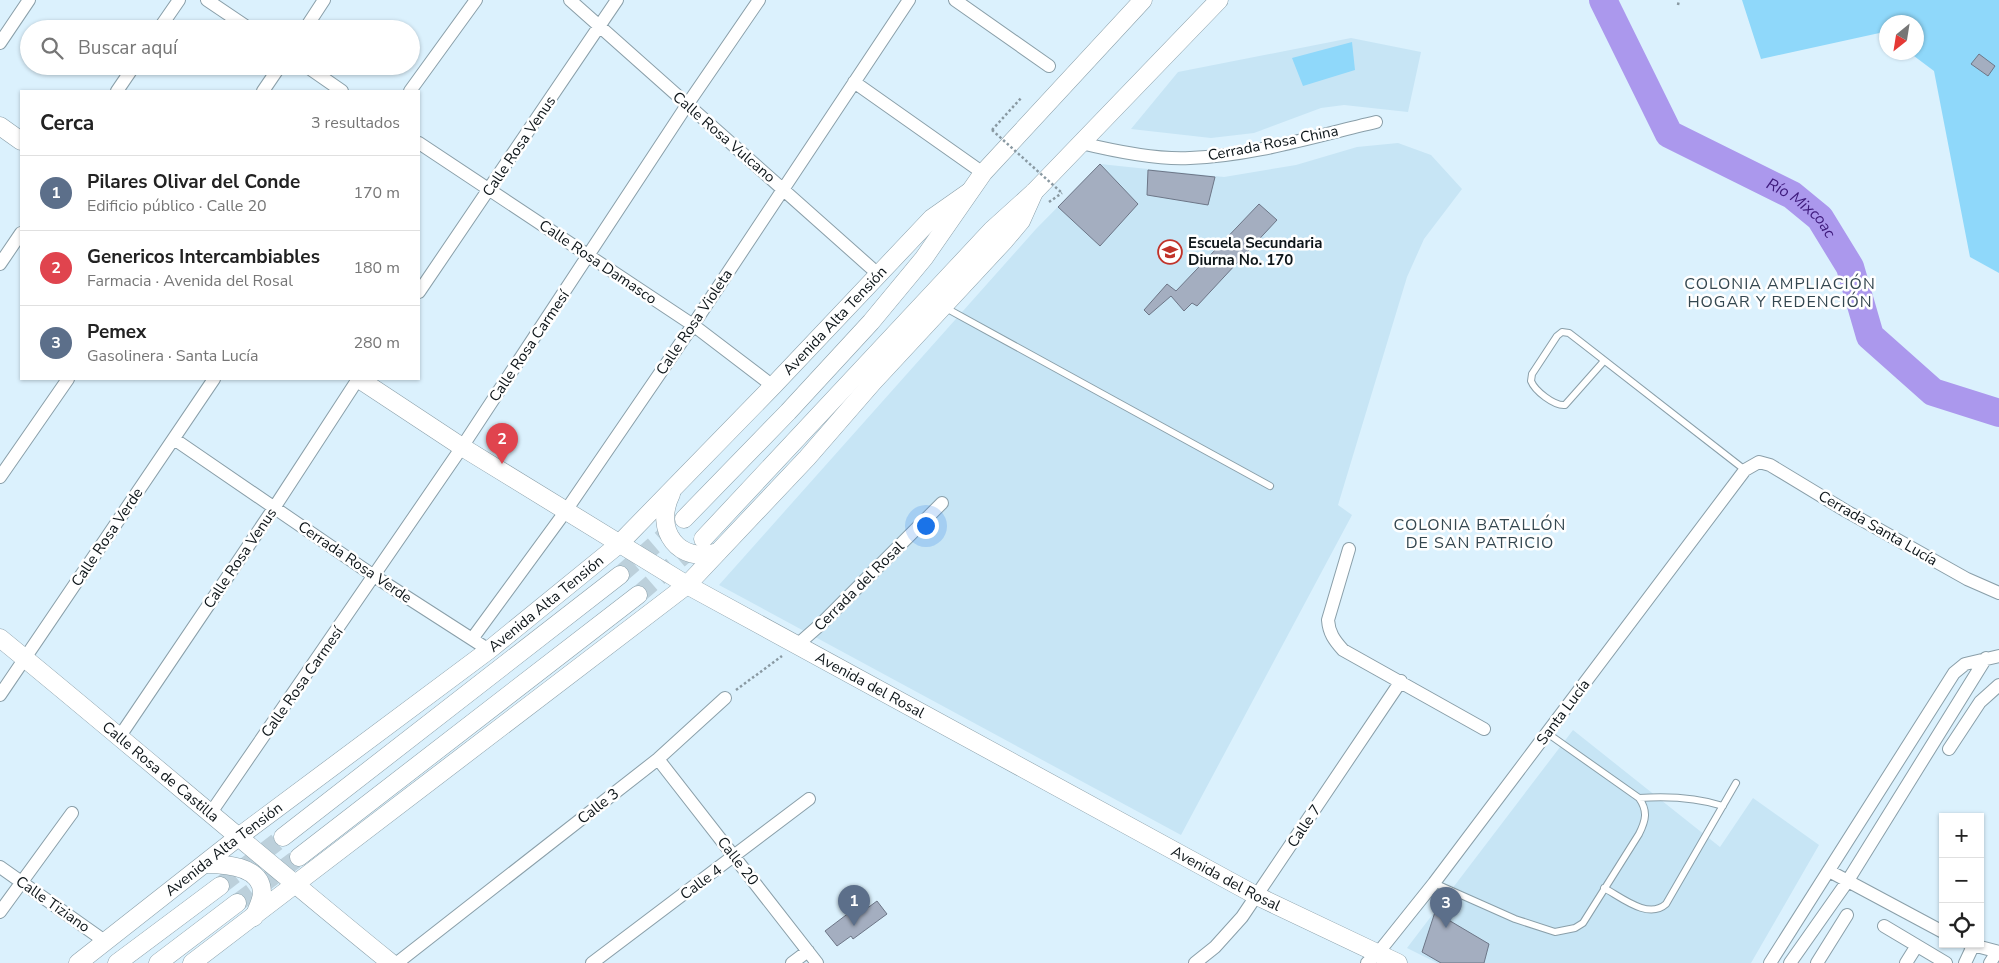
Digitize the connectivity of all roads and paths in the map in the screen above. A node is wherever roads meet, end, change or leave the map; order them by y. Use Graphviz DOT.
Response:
graph roads {
  1 [pos="29,0"];
  2 [pos="179,0"];
  3 [pos="207,0"];
  4 [pos="324,0"];
  5 [pos="476,0"];
  6 [pos="570,0"];
  7 [pos="617,0"];
  8 [pos="759,0"];
  9 [pos="909,0"];
  10 [pos="955,0"];
  11 [pos="1144,0"];
  12 [pos="1219,0"];
  13 [pos="1679,0"];
  14 [pos="1678,5"];
  15 [pos="165,20"];
  16 [pos="237,20"];
  17 [pos="311,20"];
  18 [pos="600,25"];
  19 [pos="0,43"];
  20 [pos="1049,66"];
  21 [pos="128,75"];
  22 [pos="274,75"];
  23 [pos="319,75"];
  24 [pos="854,82"];
  25 [pos="118,90"];
  26 [pos="264,90"];
  27 [pos="341,90"];
  28 [pos="411,90"];
  29 [pos="1022,97"];
  30 [pos="687,105"];
  31 [pos="1376,122"];
  32 [pos="0,126"];
  33 [pos="20,140"];
  34 [pos="1081,143"];
  35 [pos="420,144"];
  36 [pos="983,173"];
  37 [pos="782,188"];
  38 [pos="490,190"];
  39 [pos="968,192"];
  40 [pos="1034,192"];
  41 [pos="1062,193"];
  42 [pos="20,234"];
  43 [pos="590,255"];
  44 [pos="0,264"];
  45 [pos="878,274"];
  46 [pos="420,291"];
  47 [pos="944,307"];
  48 [pos="693,325"];
  49 [pos="1604,361"];
  50 [pos="67,380"];
  51 [pos="213,380"];
  52 [pos="358,380"];
  53 [pos="361,380"];
  54 [pos="773,386"];
  55 [pos="174,439"];
  56 [pos="462,447"];
  57 [pos="1759,462"];
  58 [pos="1745,470"];
  59 [pos="0,477"];
  60 [pos="1270,486"];
  61 [pos="674,490"];
  62 [pos="942,503"];
  63 [pos="274,508"];
  64 [pos="565,512"];
  65 [pos="684,519"];
  66 [pos="703,539"];
  67 [pos="618,545"];
  68 [pos="1349,549"];
  69 [pos="718,552"];
  70 [pos="620,575"];
  71 [pos="374,576"];
  72 [pos="687,585"];
  73 [pos="1999,593"];
  74 [pos="638,595"];
  75 [pos="0,638"];
  76 [pos="472,639"];
  77 [pos="796,646"];
  78 [pos="489,650"];
  79 [pos="1993,657"];
  80 [pos="26,658"];
  81 [pos="1401,681"];
  82 [pos="1999,685"];
  83 [pos="0,696"];
  84 [pos="725,698"];
  85 [pos="1484,729"];
  86 [pos="1547,734"];
  87 [pos="120,736"];
  88 [pos="1949,749"];
  89 [pos="658,759"];
  90 [pos="1736,783"];
  91 [pos="1639,798"];
  92 [pos="809,799"];
  93 [pos="1723,806"];
  94 [pos="72,813"];
  95 [pos="210,814"];
  96 [pos="283,837"];
  97 [pos="237,838"];
  98 [pos="299,857"];
  99 [pos="735,857"];
  100 [pos="205,864"];
  101 [pos="0,867"];
  102 [pos="1829,871"];
  103 [pos="22,882"];
  104 [pos="1847,882"];
  105 [pos="1434,883"];
  106 [pos="295,885"];
  107 [pos="220,886"];
  108 [pos="1604,888"];
  109 [pos="1257,896"];
  110 [pos="237,903"];
  111 [pos="0,912"];
  112 [pos="1847,915"];
  113 [pos="253,918"];
  114 [pos="1884,926"];
  115 [pos="1939,930"];
  116 [pos="106,942"];
  117 [pos="1916,947"];
  118 [pos="1970,948"];
  119 [pos="1983,948"];
  120 [pos="808,951"];
  121 [pos="1998,952"];
  122 [pos="1372,958"];
  123 [pos="78,963"];
  124 [pos="117,963"];
  125 [pos="158,963"];
  126 [pos="192,963"];
  127 [pos="391,963"];
  128 [pos="397,963"];
  129 [pos="592,963"];
  130 [pos="792,963"];
  131 [pos="817,963"];
  132 [pos="1195,963"];
  133 [pos="1398,963"];
  134 [pos="1770,963"];
  135 [pos="1790,963"];
  136 [pos="1817,963"];
  137 [pos="1906,963"];
  138 [pos="1946,963"];
  139 [pos="1965,963"];
  140 [pos="1990,963"];
  1 -- 19 [label="street"];
  2 -- 15 [label="street"];
  3 -- 16 [label="street"];
  4 -- 17 [label="street"];
  5 -- 28 [label="street"];
  6 -- 18 [label="street, Calle Rosa Vulcano"];
  7 -- 18 [label="street, Calle Rosa Venus"];
  8 -- 30 [label="street, Calle Rosa Carmesí"];
  9 -- 24 [label="street, Calle Rosa Violeta"];
  10 -- 20 [label="street"];
  11 -- 36 [label="street, Avenida Alta Tensión"];
  12 -- 34 [label="street"];
  13 -- 14 [label="path"];
  18 -- 30 [label="street, Calle Rosa Vulcano"];
  18 -- 38 [label="street, Calle Rosa Venus"];
  21 -- 25 [label="street"];
  22 -- 26 [label="street"];
  23 -- 27 [label="street"];
  24 -- 36 [label="street"];
  24 -- 37 [label="street, Calle Rosa Violeta"];
  29 -- 41 [label="path, bridge"];
  30 -- 37 [label="street, Calle Rosa Vulcano"];
  30 -- 43 [label="street, Calle Rosa Carmesí"];
  31 -- 34 [label="street, Cerrada Rosa China"];
  32 -- 33 [label="street"];
  34 -- 40 [label="street"];
  35 -- 38 [label="street, Calle Rosa Damasco"];
  36 -- 39 [label="street, Avenida Alta Tensión"];
  37 -- 45 [label="street, Calle Rosa Vulcano"];
  37 -- 48 [label="street, Calle Rosa Violeta"];
  38 -- 43 [label="street, Calle Rosa Damasco"];
  38 -- 46 [label="street, Calle Rosa Venus"];
  39 -- 45 [label="street, Avenida Alta Tensión"];
  39 -- 65 [label="street, Avenida Alta Tensión"];
  40 -- 47 [label="street"];
  40 -- 66 [label="street"];
  42 -- 44 [label="street"];
  43 -- 48 [label="street, Calle Rosa Damasco"];
  43 -- 56 [label="street, Calle Rosa Carmesí"];
  45 -- 54 [label="street, Avenida Alta Tensión"];
  47 -- 60 [label="lane"];
  47 -- 69 [label="street"];
  48 -- 54 [label="street, Calle Rosa Damasco"];
  48 -- 64 [label="street, Calle Rosa Violeta"];
  49 -- 49 [label="lane"];
  49 -- 58 [label="lane"];
  50 -- 59 [label="street"];
  51 -- 55 [label="street, Calle Rosa Verde"];
  52 -- 63 [label="street, Calle Rosa Venus"];
  53 -- 56 [label="street, Avenida del Rosal"];
  54 -- 61 [label="street, Avenida Alta Tensión"];
  55 -- 63 [label="street, Cerrada Rosa Verde"];
  55 -- 80 [label="street, Calle Rosa Verde"];
  56 -- 64 [label="street, Avenida del Rosal"];
  56 -- 71 [label="street, Calle Rosa Carmesí"];
  57 -- 58 [label="street, Santa Lucía"];
  57 -- 73 [label="street, Cerrada Santa Lucía"];
  58 -- 86 [label="street, Santa Lucía"];
  61 -- 67 [label="street, Avenida Alta Tensión"];
  61 -- 69 [label="street"];
  62 -- 77 [label="street, Cerrada del Rosal"];
  63 -- 71 [label="street, Cerrada Rosa Verde"];
  63 -- 87 [label="street, Calle Rosa Venus"];
  64 -- 67 [label="street, Avenida del Rosal"];
  64 -- 76 [label="street, Calle Rosa Violeta"];
  67 -- 72 [label="street, Avenida del Rosal"];
  67 -- 78 [label="street, Avenida Alta Tensión"];
  68 -- 81 [label="street"];
  69 -- 72 [label="street"];
  70 -- 96 [label="street, Avenida Alta Tensión"];
  71 -- 76 [label="street, Cerrada Rosa Verde"];
  71 -- 95 [label="street, Calle Rosa Carmesí"];
  72 -- 77 [label="street, Avenida del Rosal"];
  72 -- 106 [label="street"];
  74 -- 98 [label="street"];
  75 -- 80 [label="street, Calle Rosa de Castilla"];
  76 -- 78 [label="street, Cerrada Rosa Verde"];
  77 -- 84 [label="path"];
  77 -- 109 [label="street, Avenida del Rosal"];
  78 -- 97 [label="street, Avenida Alta Tensión"];
  79 -- 102 [label="street"];
  79 -- 104 [label="street"];
  80 -- 83 [label="street, Calle Rosa Verde"];
  80 -- 87 [label="street, Calle Rosa de Castilla"];
  81 -- 85 [label="street"];
  81 -- 109 [label="street, Calle 7"];
  82 -- 88 [label="street"];
  84 -- 89 [label="street, Calle 3"];
  86 -- 91 [label="lane"];
  86 -- 105 [label="street, Santa Lucía"];
  87 -- 95 [label="street, Calle Rosa de Castilla"];
  89 -- 99 [label="street, Calle 20"];
  89 -- 128 [label="street, Calle 3"];
  90 -- 93 [label="lane"];
  91 -- 93 [label="lane"];
  91 -- 108 [label="lane"];
  92 -- 99 [label="street, Calle 4"];
  93 -- 108 [label="lane"];
  94 -- 103 [label="street"];
  95 -- 97 [label="street, Calle Rosa de Castilla"];
  97 -- 100 [label="street, Avenida Alta Tensión"];
  97 -- 106 [label="street, Calle Rosa de Castilla"];
  99 -- 120 [label="street, Calle 20"];
  99 -- 129 [label="street, Calle 4"];
  100 -- 113 [label="street"];
  100 -- 116 [label="street, Avenida Alta Tensión"];
  101 -- 103 [label="street, Calle Tiziano"];
  102 -- 104 [label="street"];
  102 -- 134 [label="street"];
  103 -- 111 [label="street"];
  103 -- 116 [label="street, Calle Tiziano"];
  104 -- 115 [label="street"];
  104 -- 135 [label="street"];
  105 -- 108 [label="lane"];
  105 -- 122 [label="street, Santa Lucía"];
  106 -- 113 [label="street"];
  106 -- 127 [label="street, Calle Rosa de Castilla"];
  107 -- 124 [label="street, Avenida Alta Tensión"];
  109 -- 122 [label="street, Avenida del Rosal"];
  109 -- 132 [label="street, Calle 7"];
  110 -- 125 [label="street"];
  112 -- 136 [label="street"];
  113 -- 126 [label="street"];
  114 -- 117 [label="street"];
  116 -- 123 [label="street, Avenida Alta Tensión"];
  117 -- 137 [label="street"];
  117 -- 138 [label="street"];
  118 -- 139 [label="street"];
  119 -- 121 [label="street"];
  120 -- 130 [label="street"];
  120 -- 131 [label="street, Calle 20"];
  121 -- 140 [label="street"];
  122 -- 133 [label="street, Avenida del Rosal"];
}
